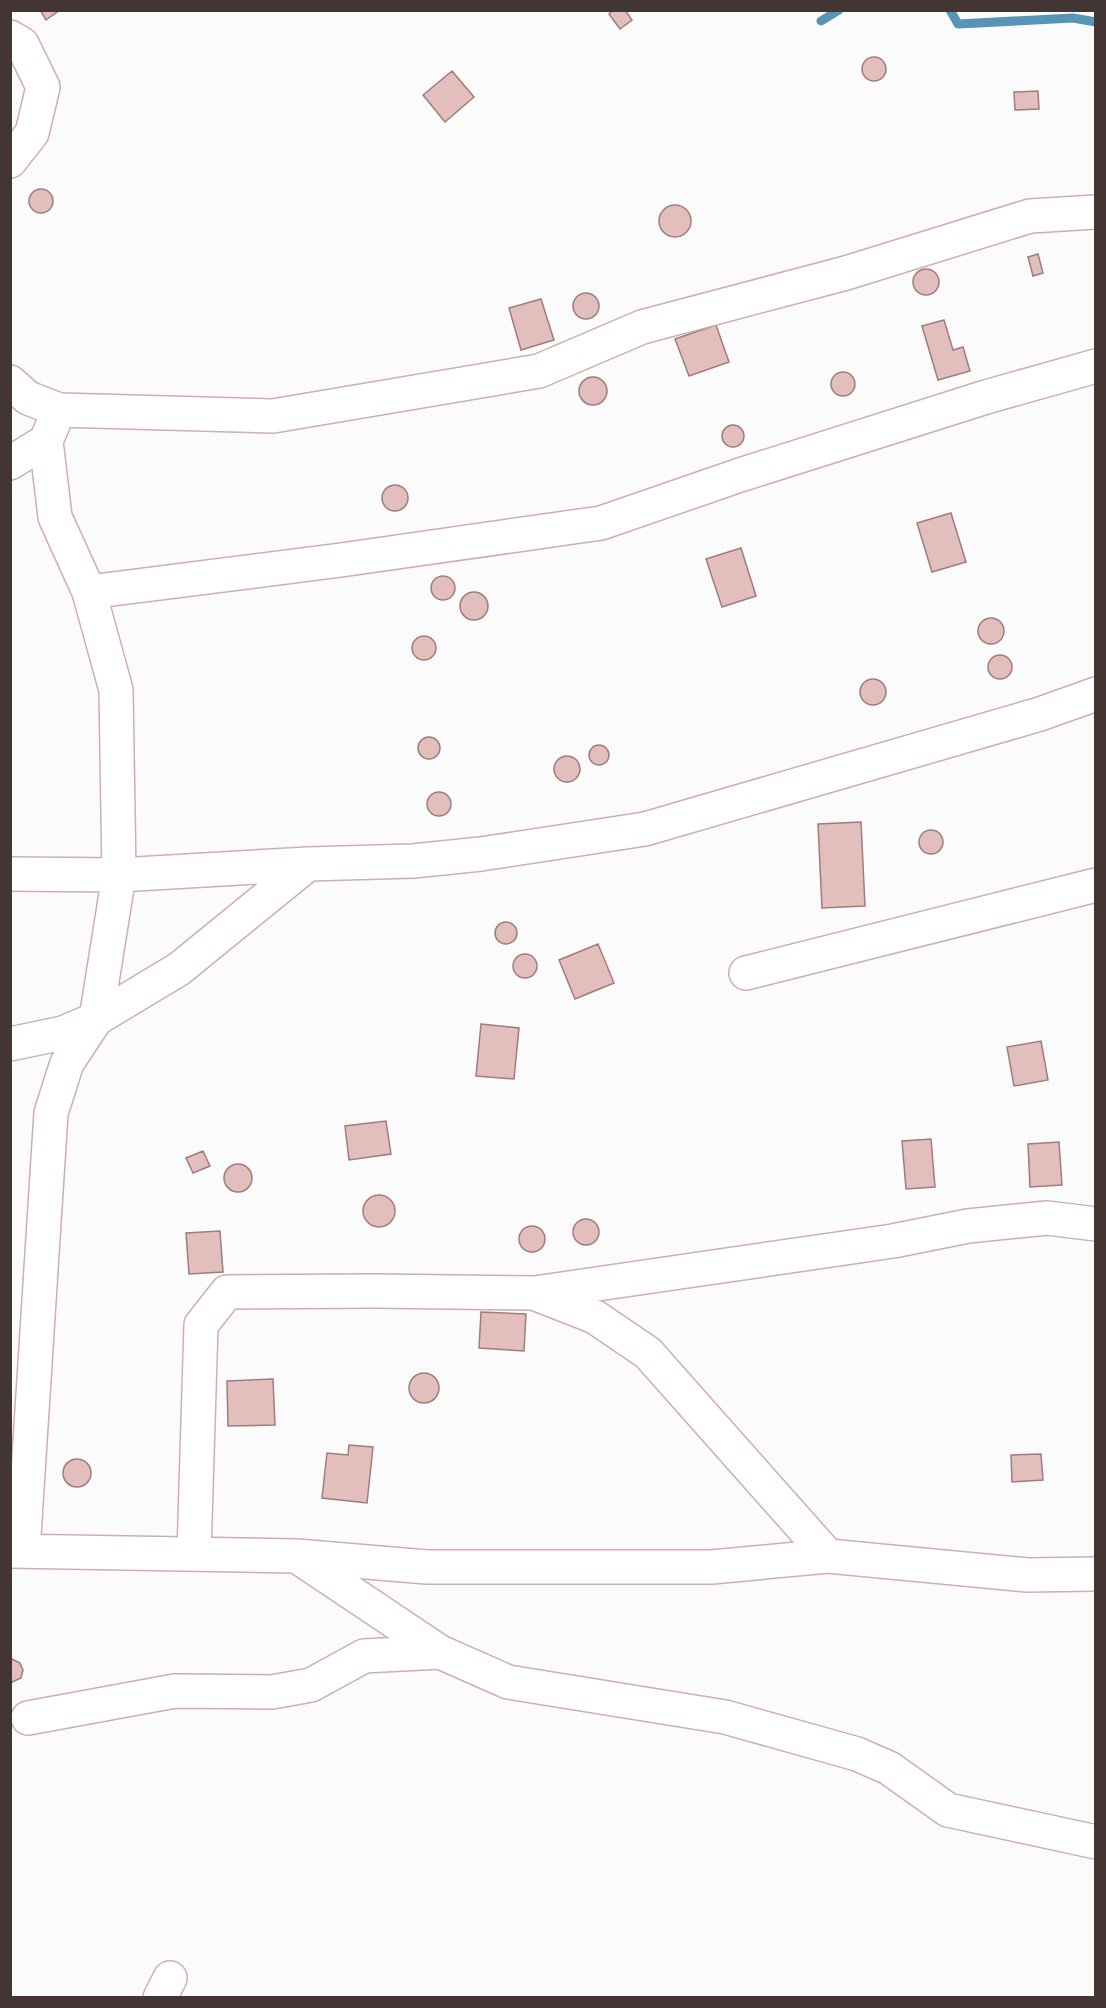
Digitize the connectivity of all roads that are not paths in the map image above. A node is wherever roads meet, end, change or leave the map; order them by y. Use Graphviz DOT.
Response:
graph roads {
  1 [pos="10,37"];
  2 [pos="10,161"];
  3 [pos="1095,212"];
  4 [pos="1095,366"];
  5 [pos="10,382"];
  6 [pos="59,410"];
  7 [pos="46,441"];
  8 [pos="10,463"];
  9 [pos="89,592"];
  10 [pos="1095,694"];
  11 [pos="308,864"];
  12 [pos="10,874"];
  13 [pos="119,875"];
  14 [pos="1095,885"];
  15 [pos="746,974"];
  16 [pos="96,1019"];
  17 [pos="10,1044"];
  18 [pos="1095,1224"];
  19 [pos="535,1293"];
  20 [pos="17,1551"];
  21 [pos="194,1553"];
  22 [pos="296,1556"];
  23 [pos="828,1556"];
  24 [pos="1095,1574"];
  25 [pos="440,1653"];
  26 [pos="28,1718"];
  27 [pos="1095,1842"];
  1 -- 2 [label="street"];
  3 -- 6 [label="street"];
  4 -- 9 [label="street"];
  5 -- 6 [label="street"];
  6 -- 7 [label="street"];
  7 -- 8 [label="street"];
  7 -- 9 [label="street"];
  9 -- 13 [label="street"];
  10 -- 11 [label="street"];
  11 -- 13 [label="street"];
  11 -- 16 [label="street"];
  12 -- 13 [label="street"];
  13 -- 16 [label="street"];
  14 -- 15 [label="street"];
  16 -- 17 [label="street"];
  16 -- 20 [label="street"];
  18 -- 19 [label="street"];
  19 -- 21 [label="street"];
  19 -- 23 [label="street"];
  20 -- 21 [label="street"];
  21 -- 22 [label="street"];
  22 -- 23 [label="street"];
  22 -- 25 [label="street"];
  23 -- 24 [label="street"];
  25 -- 26 [label="street"];
  25 -- 27 [label="street"];
}
